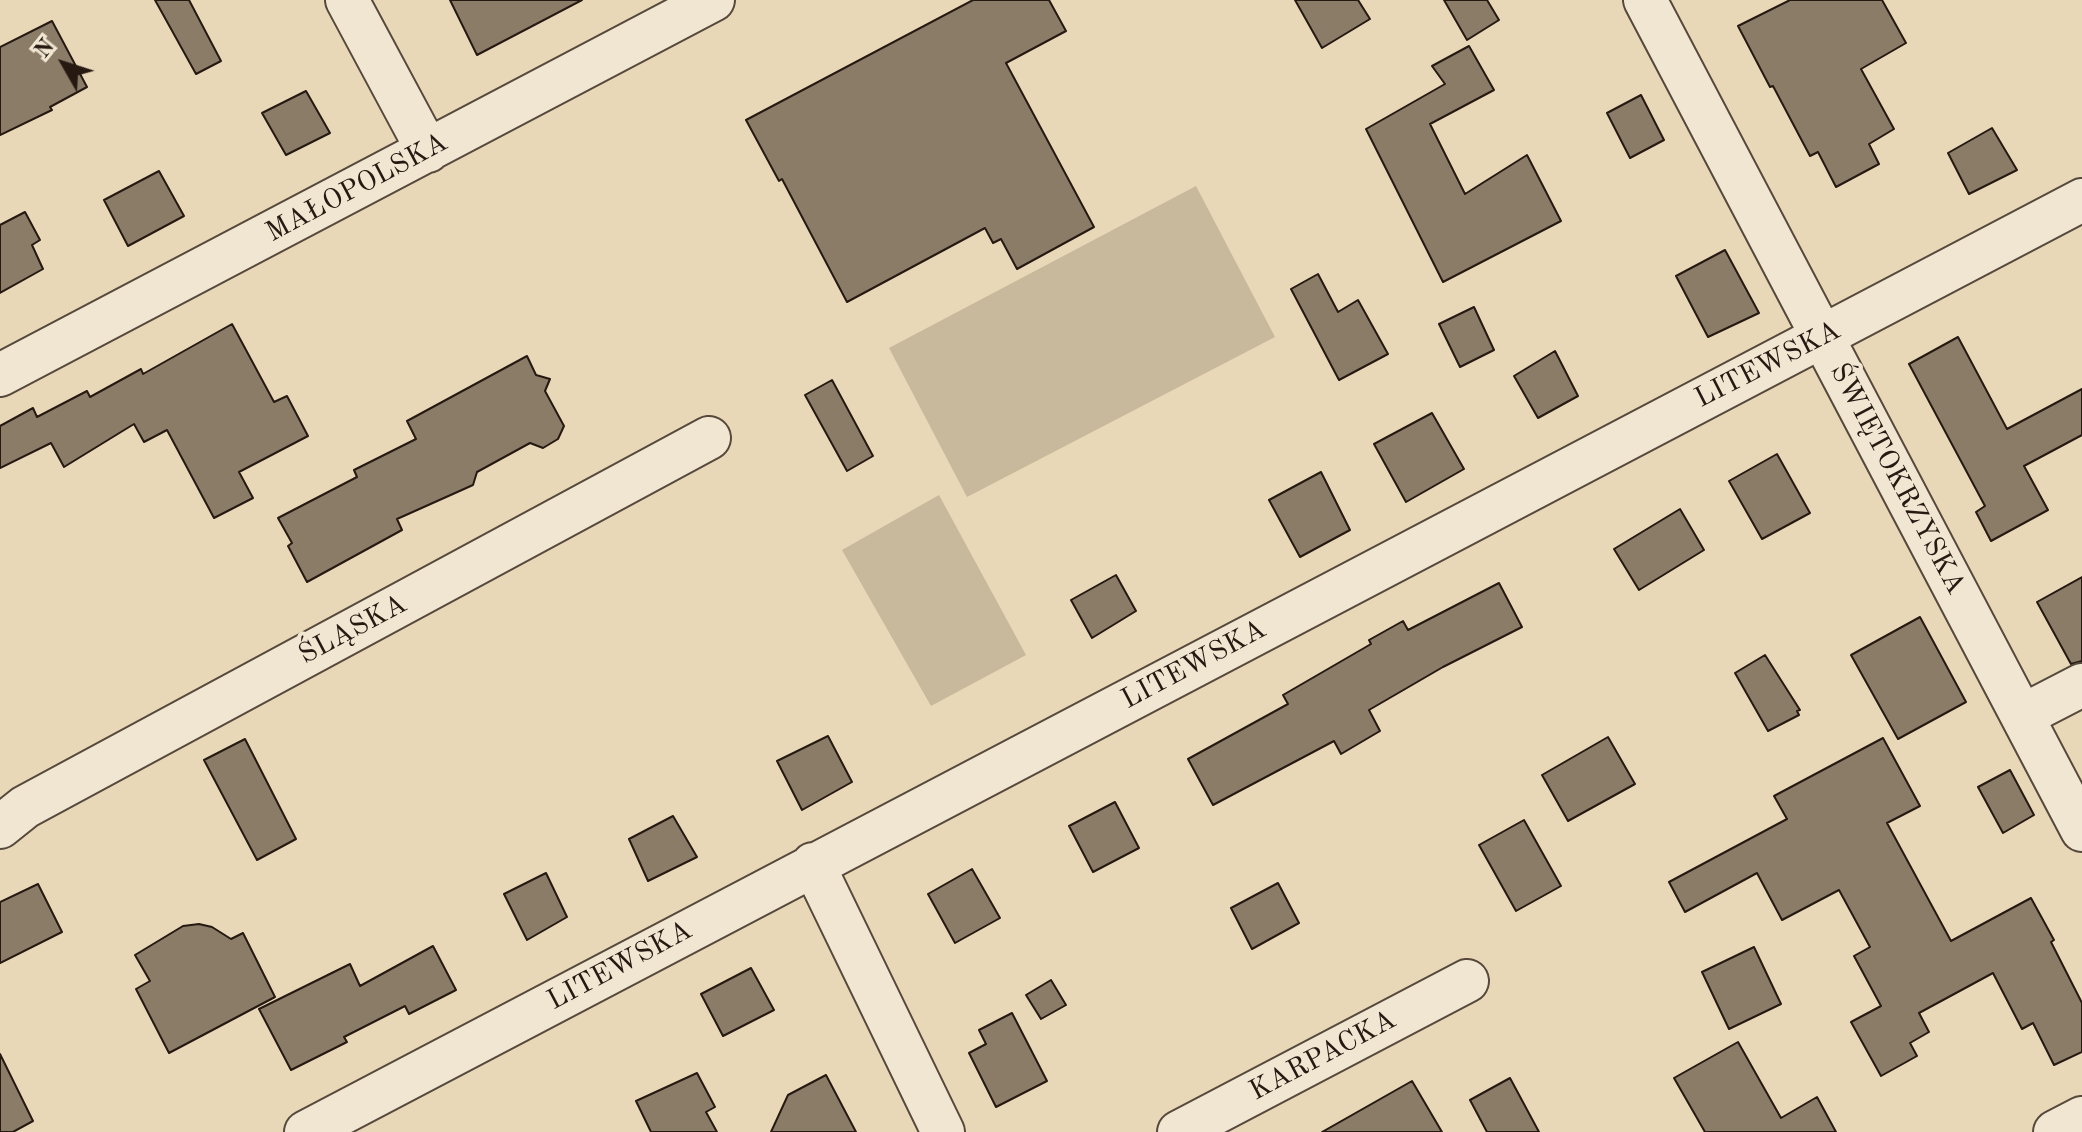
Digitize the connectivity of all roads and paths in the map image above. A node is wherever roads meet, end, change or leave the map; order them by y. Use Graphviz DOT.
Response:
graph roads {
  1 [pos="347,0"];
  2 [pos="713,0"];
  3 [pos="1645,0"];
  4 [pos="428,151"];
  5 [pos="2082,200"];
  6 [pos="1823,337"];
  7 [pos="0,375"];
  8 [pos="709,438"];
  9 [pos="2082,685"];
  10 [pos="2022,716"];
  11 [pos="0,827"];
  12 [pos="2082,830"];
  13 [pos="813,864"];
  14 [pos="1467,981"];
  15 [pos="2082,1118"];
  16 [pos="306,1132"];
  17 [pos="943,1132"];
  18 [pos="1179,1132"];
  19 [pos="2055,1132"];
  1 -- 4 [label="street"];
  2 -- 4 [label="street, MAŁOPOLSKA"];
  3 -- 6 [label="street, ŚWIĘTOKRZYSKA"];
  4 -- 7 [label="street, MAŁOPOLSKA"];
  5 -- 6 [label="street, LITEWSKA"];
  6 -- 10 [label="street, ŚWIĘTOKRZYSKA"];
  6 -- 13 [label="street, LITEWSKA"];
  8 -- 11 [label="street, ŚLĄSKA"];
  9 -- 10 [label="street"];
  10 -- 12 [label="street, ŚWIĘTOKRZYSKA"];
  13 -- 16 [label="street, LITEWSKA"];
  13 -- 17 [label="street"];
  14 -- 18 [label="street, KARPACKA"];
  15 -- 19 [label="street"];
}
